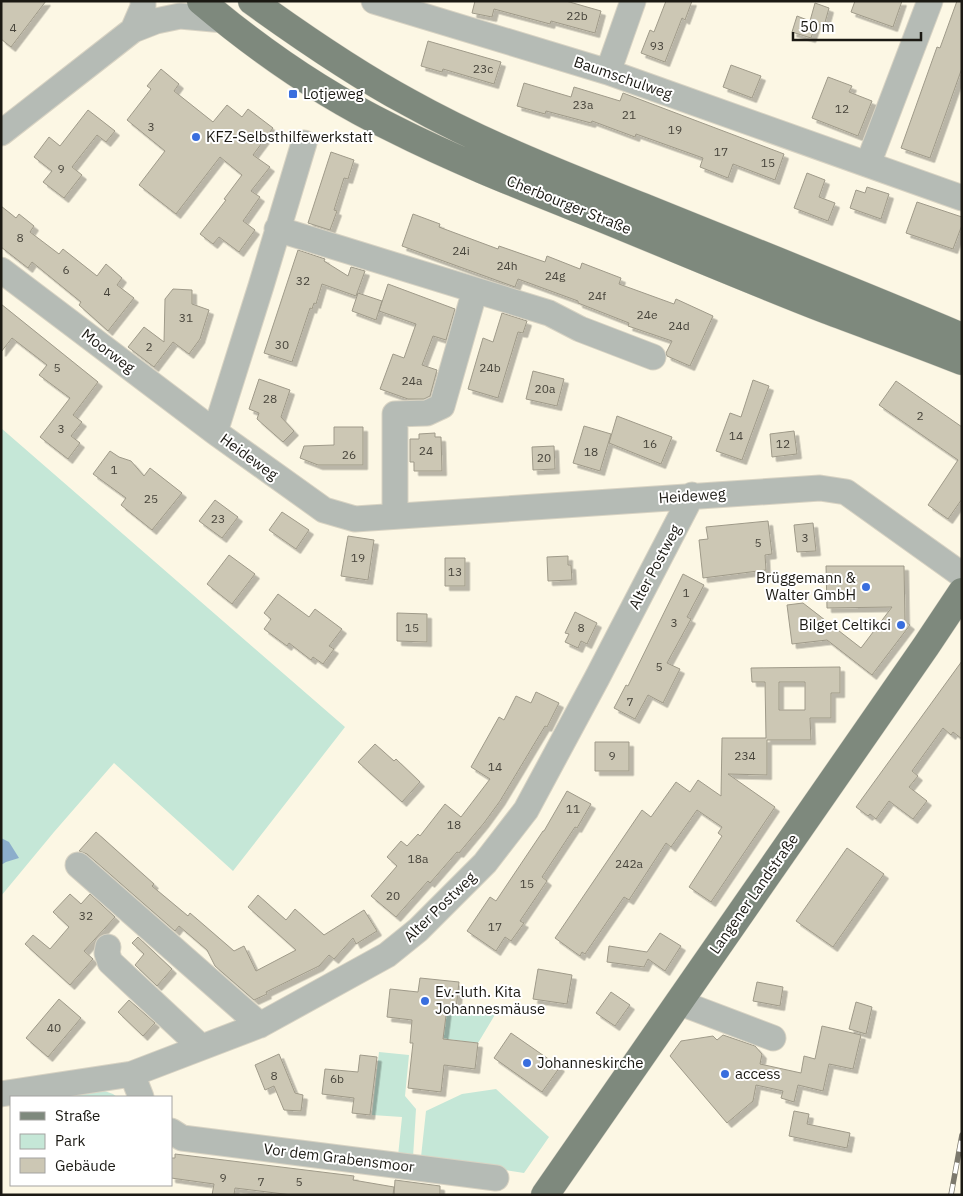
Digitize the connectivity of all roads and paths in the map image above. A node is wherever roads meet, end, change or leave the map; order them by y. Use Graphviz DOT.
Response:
graph roads {
  1 [pos="143,1"];
  2 [pos="201,1"];
  3 [pos="252,1"];
  4 [pos="374,1"];
  5 [pos="634,1"];
  6 [pos="930,1"];
  7 [pos="224,20"];
  8 [pos="133,30"];
  9 [pos="608,72"];
  10 [pos="1,133"];
  11 [pos="304,143"];
  12 [pos="868,164"];
  13 [pos="962,198"];
  14 [pos="277,229"];
  15 [pos="1,270"];
  16 [pos="475,290"];
  17 [pos="959,355"];
  18 [pos="653,357"];
  19 [pos="215,432"];
  20 [pos="692,495"];
  21 [pos="395,516"];
  22 [pos="962,575"];
  23 [pos="962,592"];
  24 [pos="78,865"];
  25 [pos="108,948"];
  26 [pos="678,1002"];
  27 [pos="260,1025"];
  28 [pos="773,1038"];
  29 [pos="201,1047"];
  30 [pos="132,1074"];
  31 [pos="1,1094"];
  32 [pos="141,1096"];
  33 [pos="175,1136"];
  34 [pos="496,1178"];
  35 [pos="545,1195"];
  1 -- 8 [label="street"];
  2 -- 7 [label="main road, Cherbourger Straße"];
  3 -- 17 [label="main road, Cherbourger Straße"];
  4 -- 9 [label="street, Baumschulweg"];
  5 -- 9 [label="street"];
  6 -- 12 [label="street"];
  7 -- 8 [label="street"];
  7 -- 17 [label="main road, Cherbourger Straße"];
  8 -- 10 [label="street"];
  9 -- 12 [label="street, Baumschulweg"];
  11 -- 14 [label="street, Heideweg"];
  12 -- 13 [label="street, Baumschulweg"];
  14 -- 16 [label="street"];
  14 -- 19 [label="street, Heideweg"];
  15 -- 19 [label="street, Moorweg"];
  16 -- 18 [label="street"];
  16 -- 21 [label="street"];
  19 -- 21 [label="street, Heideweg"];
  20 -- 21 [label="street, Heideweg"];
  20 -- 22 [label="street, Heideweg"];
  20 -- 27 [label="street, Alter Postweg"];
  23 -- 26 [label="main road, Langener Landstraße"];
  24 -- 27 [label="street"];
  25 -- 29 [label="street"];
  26 -- 28 [label="street"];
  26 -- 35 [label="main road, Langener Landstraße"];
  27 -- 29 [label="street, Alter Postweg"];
  29 -- 30 [label="street, Alter Postweg"];
  30 -- 31 [label="street, Alter Postweg"];
  30 -- 32 [label="street"];
  33 -- 34 [label="street, Vor dem Grabensmoor"];
}
